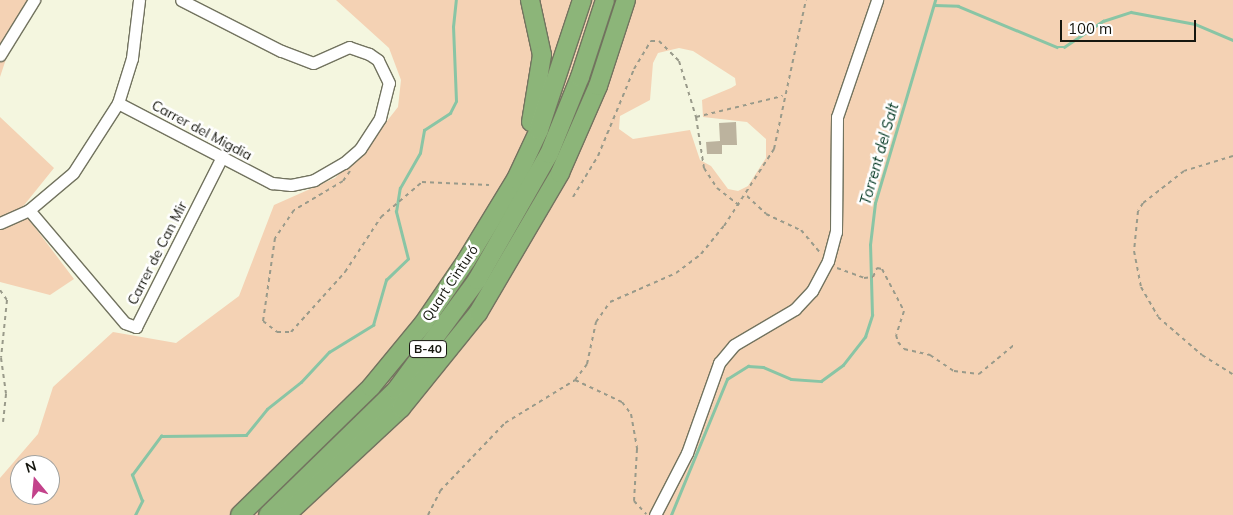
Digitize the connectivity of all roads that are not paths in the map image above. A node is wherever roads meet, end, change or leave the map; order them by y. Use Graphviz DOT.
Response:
graph roads {
  1 [pos="34,0"];
  2 [pos="139,0"];
  3 [pos="181,0"];
  4 [pos="530,0"];
  5 [pos="582,0"];
  6 [pos="605,0"];
  7 [pos="626,0"];
  8 [pos="877,0"];
  9 [pos="0,55"];
  10 [pos="118,103"];
  11 [pos="222,157"];
  12 [pos="29,210"];
  13 [pos="496,211"];
  14 [pos="0,223"];
  15 [pos="240,515"];
  16 [pos="268,515"];
  17 [pos="286,515"];
  18 [pos="654,515"];
  1 -- 9 [label="street"];
  2 -- 10 [label="street"];
  3 -- 11 [label="street, Carrer del Migdia"];
  4 -- 13 [label="highway"];
  5 -- 13 [label="highway, Quart Cinturó / B-40"];
  6 -- 16 [label="highway, Quart Cinturó / B-40"];
  7 -- 17 [label="highway"];
  8 -- 18 [label="street"];
  10 -- 11 [label="street, Carrer del Migdia"];
  10 -- 12 [label="street"];
  11 -- 12 [label="street, Carrer de Can Mir"];
  12 -- 14 [label="street"];
  13 -- 15 [label="highway, Quart Cinturó / B-40"];
}
